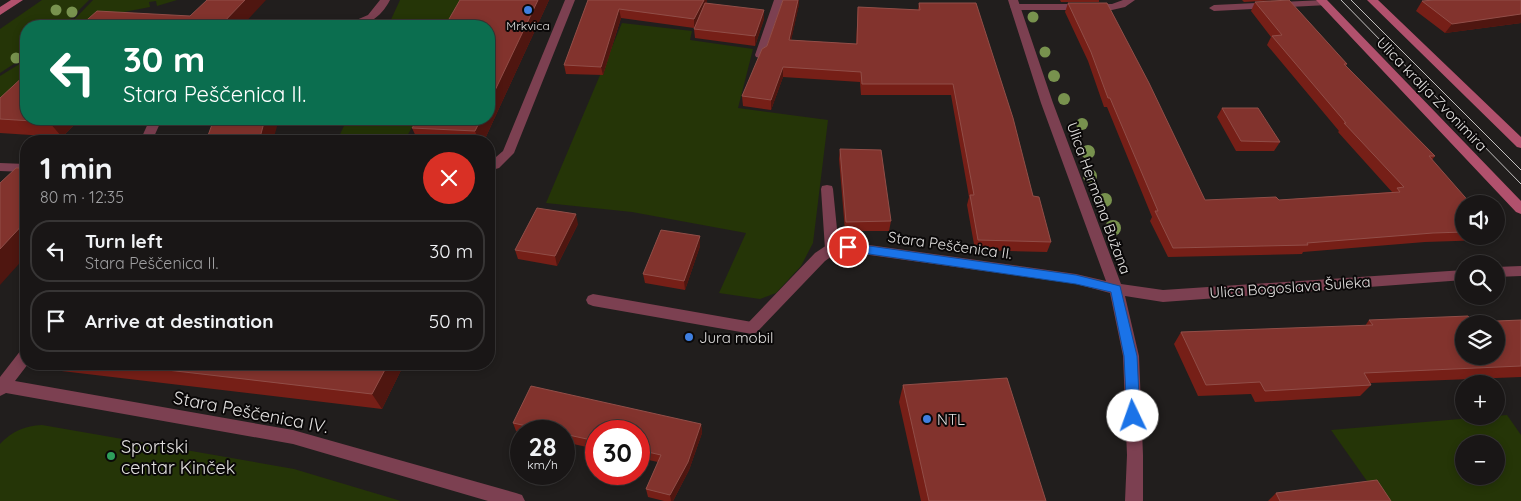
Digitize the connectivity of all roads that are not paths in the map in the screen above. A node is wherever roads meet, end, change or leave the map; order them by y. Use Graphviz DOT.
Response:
graph roads {
  1 [pos="18,0"];
  2 [pos="385,0"];
  3 [pos="570,0"];
  4 [pos="779,0"];
  5 [pos="1130,0"];
  6 [pos="1372,0"];
  7 [pos="1323,2"];
  8 [pos="1014,3"];
  9 [pos="1214,8"];
  10 [pos="0,12"];
  11 [pos="367,20"];
  12 [pos="760,54"];
  13 [pos="1521,144"];
  14 [pos="495,165"];
  15 [pos="0,167"];
  16 [pos="20,168"];
  17 [pos="827,189"];
  18 [pos="1521,209"];
  19 [pos="832,249"];
  20 [pos="1521,271"];
  21 [pos="1505,272"];
  22 [pos="1455,276"];
  23 [pos="1116,289"];
  24 [pos="594,300"];
  25 [pos="20,362"];
  26 [pos="1,388"];
  27 [pos="516,501"];
  28 [pos="1134,501"];
  1 -- 10 [label="main road"];
  2 -- 11 [label="lane"];
  3 -- 14 [label="street"];
  4 -- 12 [label="street"];
  5 -- 8 [label="street"];
  6 -- 13 [label="main road, Ulica kralja Zvonimira"];
  7 -- 9 [label="street"];
  7 -- 18 [label="main road, Ulica kralja Zvonimira"];
  8 -- 23 [label="street, Ulica Hermana Bužana"];
  15 -- 16 [label="street"];
  17 -- 19 [label="lane"];
  19 -- 23 [label="street, Stara Peščenica II."];
  19 -- 24 [label="street"];
  20 -- 21 [label="street"];
  22 -- 23 [label="street, Ulica Bogoslava Šuleka"];
  23 -- 28 [label="street, Ulica Hermana Bužana"];
  25 -- 26 [label="street"];
  26 -- 27 [label="street, Stara Peščenica IV."];
}
